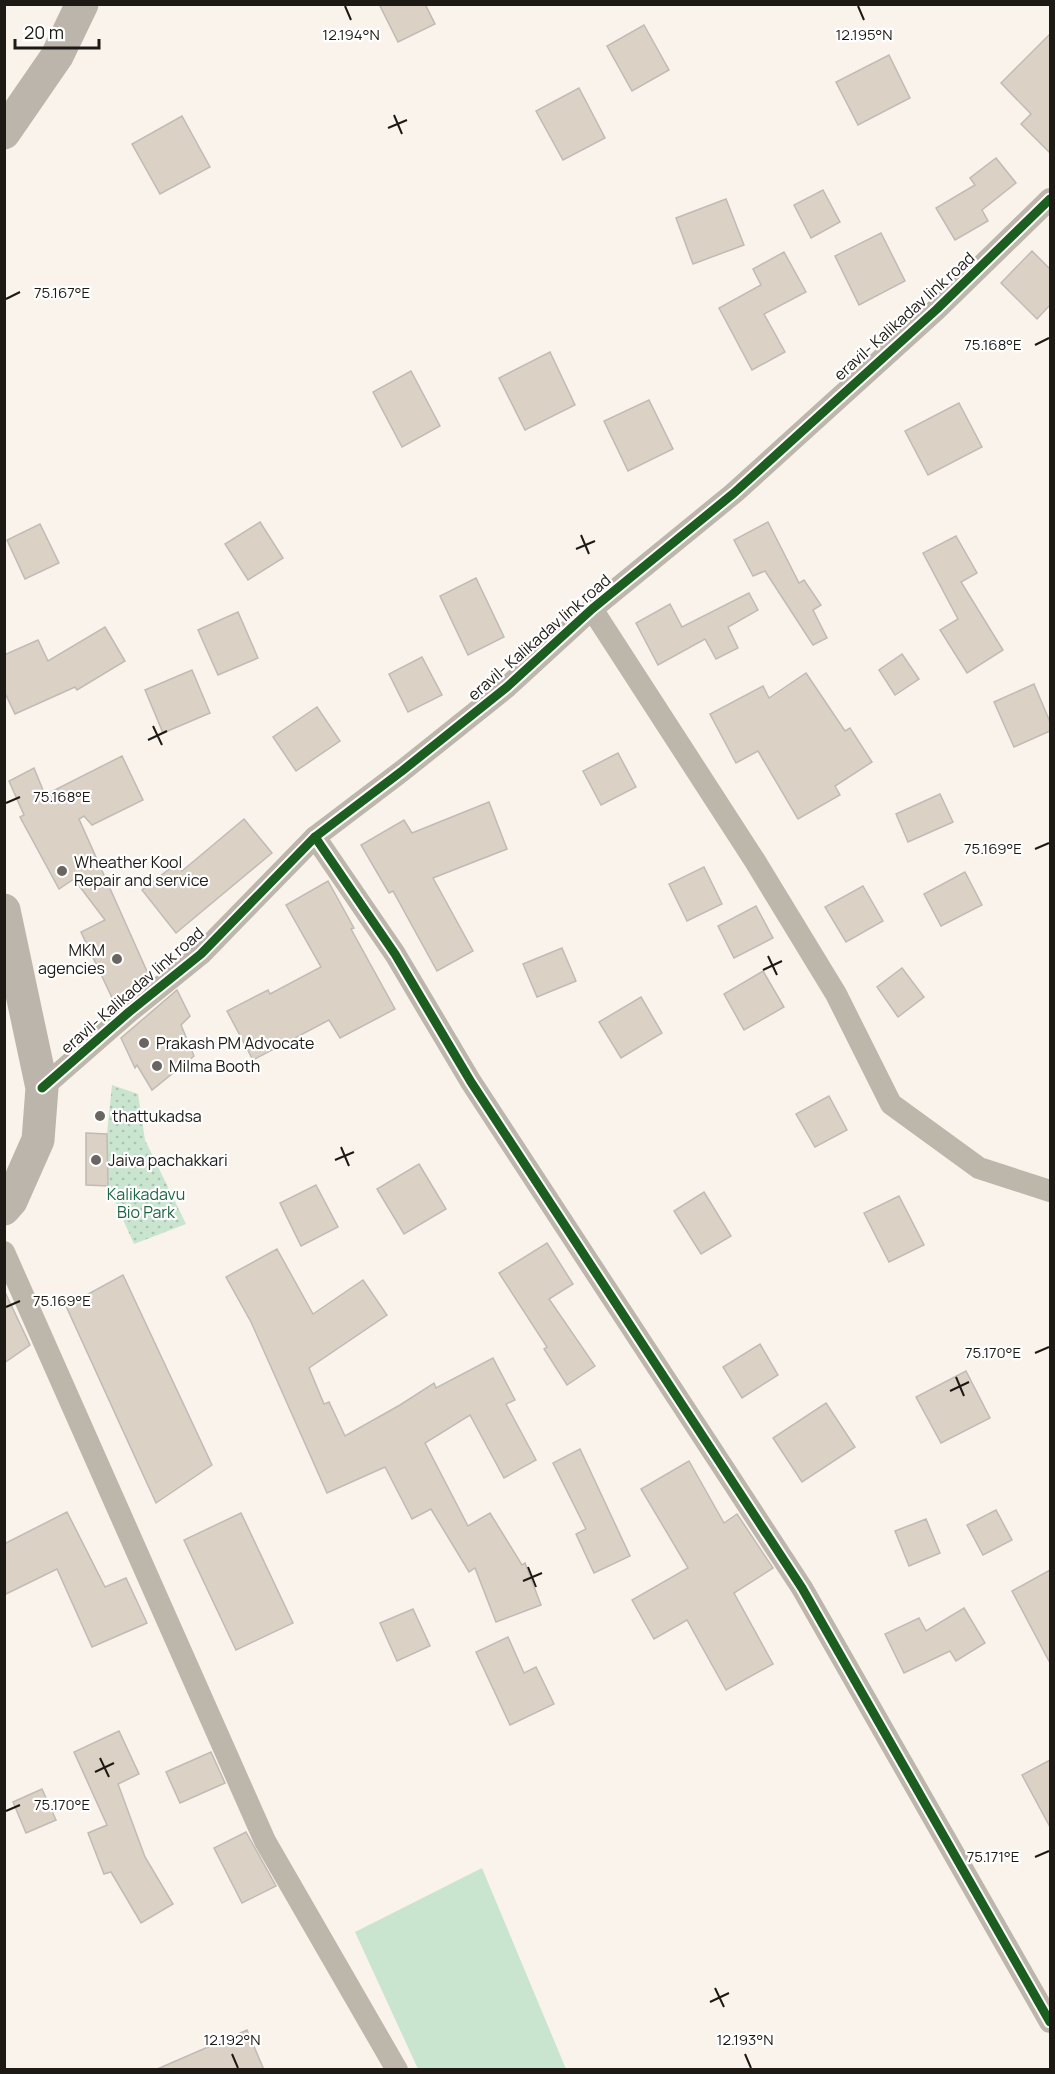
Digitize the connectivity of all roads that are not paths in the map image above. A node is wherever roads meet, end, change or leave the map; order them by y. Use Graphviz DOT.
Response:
graph roads {
  1 [pos="82,4"];
  2 [pos="4,133"];
  3 [pos="1050,200"];
  4 [pos="592,609"];
  5 [pos="315,837"];
  6 [pos="4,910"];
  7 [pos="42,1089"];
  8 [pos="1050,1191"];
  9 [pos="4,1209"];
  10 [pos="4,1252"];
  11 [pos="1050,2022"];
  12 [pos="397,2070"];
  1 -- 2 [label="highway"];
  3 -- 4 [label="street, eravil- Kalikadav link road"];
  4 -- 5 [label="street, eravil- Kalikadav link road"];
  4 -- 8 [label="street"];
  5 -- 7 [label="street, eravil- Kalikadav link road"];
  5 -- 11 [label="street"];
  6 -- 7 [label="highway"];
  7 -- 9 [label="highway"];
  10 -- 12 [label="street"];
}
